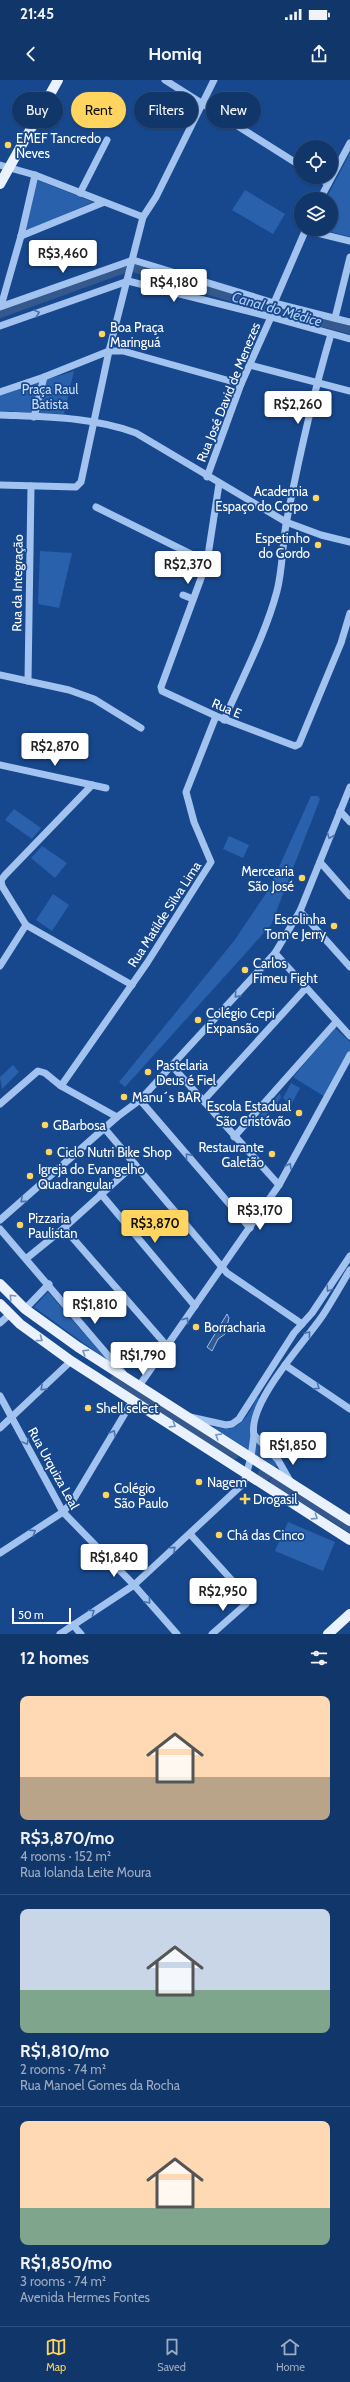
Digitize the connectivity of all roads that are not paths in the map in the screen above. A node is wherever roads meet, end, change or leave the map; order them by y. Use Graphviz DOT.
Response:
graph roads {
  1 [pos="58,80"];
  2 [pos="165,80"];
  3 [pos="214,80"];
  4 [pos="202,103"];
  5 [pos="107,140"];
  6 [pos="350,143"];
  7 [pos="294,162"];
  8 [pos="0,165"];
  9 [pos="338,165"];
  10 [pos="11,167"];
  11 [pos="35,175"];
  12 [pos="0,184"];
  13 [pos="328,184"];
  14 [pos="324,192"];
  15 [pos="80,193"];
  16 [pos="102,203"];
  17 [pos="143,217"];
  18 [pos="21,236"];
  19 [pos="303,236"];
  20 [pos="330,236"];
  21 [pos="350,241"];
  22 [pos="350,257"];
  23 [pos="133,261"];
  24 [pos="128,280"];
  25 [pos="274,303"];
  26 [pos="0,307"];
  27 [pos="271,317"];
  28 [pos="335,318"];
  29 [pos="350,322"];
  30 [pos="0,326"];
  31 [pos="331,334"];
  32 [pos="350,339"];
  33 [pos="109,351"];
  34 [pos="250,365"];
  35 [pos="44,377"];
  36 [pos="317,382"];
  37 [pos="241,384"];
  38 [pos="350,390"];
  39 [pos="0,392"];
  40 [pos="0,415"];
  41 [pos="34,417"];
  42 [pos="94,421"];
  43 [pos="207,477"];
  44 [pos="219,484"];
  45 [pos="0,485"];
  46 [pos="31,486"];
  47 [pos="96,507"];
  48 [pos="286,522"];
  49 [pos="350,542"];
  50 [pos="206,562"];
  51 [pos="184,595"];
  52 [pos="193,599"];
  53 [pos="350,613"];
  54 [pos="0,675"];
  55 [pos="28,681"];
  56 [pos="216,716"];
  57 [pos="224,720"];
  58 [pos="141,728"];
  59 [pos="0,765"];
  60 [pos="92,785"];
  61 [pos="350,787"];
  62 [pos="106,788"];
  63 [pos="340,811"];
  64 [pos="350,822"];
  65 [pos="320,862"];
  66 [pos="350,896"];
  67 [pos="300,911"];
  68 [pos="26,925"];
  69 [pos="275,953"];
  70 [pos="0,966"];
  71 [pos="350,967"];
  72 [pos="132,985"];
  73 [pos="306,988"];
  74 [pos="336,1022"];
  75 [pos="350,1036"];
  76 [pos="350,1055"];
  77 [pos="172,1067"];
  78 [pos="61,1086"];
  79 [pos="140,1100"];
  80 [pos="203,1101"];
  81 [pos="0,1104"];
  82 [pos="117,1117"];
  83 [pos="105,1129"];
  84 [pos="234,1137"];
  85 [pos="135,1164"];
  86 [pos="279,1185"];
  87 [pos="101,1194"];
  88 [pos="0,1220"];
  89 [pos="0,1228"];
  90 [pos="64,1228"];
  91 [pos="250,1228"];
  92 [pos="350,1256"];
  93 [pos="27,1258"];
  94 [pos="222,1267"];
  95 [pos="350,1270"];
  96 [pos="0,1284"];
  97 [pos="49,1284"];
  98 [pos="0,1304"];
  99 [pos="195,1306"];
  100 [pos="25,1309"];
  101 [pos="10,1314"];
  102 [pos="0,1323"];
  103 [pos="302,1324"];
  104 [pos="167,1346"];
  105 [pos="71,1362"];
  106 [pos="285,1366"];
  107 [pos="127,1378"];
  108 [pos="139,1386"];
  109 [pos="257,1393"];
  110 [pos="0,1396"];
  111 [pos="264,1397"];
  112 [pos="133,1400"];
  113 [pos="350,1409"];
  114 [pos="13,1417"];
  115 [pos="187,1417"];
  116 [pos="0,1428"];
  117 [pos="254,1435"];
  118 [pos="251,1457"];
  119 [pos="247,1473"];
  120 [pos="290,1481"];
  121 [pos="63,1512"];
  122 [pos="350,1520"];
  123 [pos="190,1534"];
  124 [pos="350,1540"];
  125 [pos="0,1553"];
  126 [pos="134,1585"];
  127 [pos="350,1614"];
  128 [pos="350,1623"];
  129 [pos="73,1626"];
  130 [pos="60,1634"];
  131 [pos="80,1634"];
  132 [pos="177,1634"];
  133 [pos="212,1634"];
  134 [pos="328,1634"];
  135 [pos="338,1634"];
  1 -- 10 [label="main road"];
  2 -- 4 [label="street"];
  3 -- 4 [label="street"];
  4 -- 7 [label="street"];
  4 -- 17 [label="street"];
  5 -- 15 [label="street"];
  6 -- 9 [label="street"];
  8 -- 10 [label="street"];
  10 -- 11 [label="street"];
  10 -- 12 [label="main road"];
  11 -- 15 [label="street"];
  11 -- 18 [label="street"];
  13 -- 14 [label="street"];
  15 -- 16 [label="street"];
  16 -- 17 [label="street"];
  16 -- 18 [label="street"];
  17 -- 23 [label="street"];
  18 -- 26 [label="street"];
  19 -- 25 [label="street"];
  20 -- 21 [label="street"];
  22 -- 28 [label="street"];
  23 -- 24 [label="street"];
  23 -- 25 [label="street"];
  23 -- 26 [label="street"];
  24 -- 27 [label="street"];
  30 -- 24 [label="street, one-way"];
  24 -- 33 [label="street"];
  25 -- 28 [label="street"];
  27 -- 31 [label="street"];
  27 -- 34 [label="street, Rua José David de Menezes"];
  28 -- 29 [label="street"];
  31 -- 32 [label="street"];
  31 -- 36 [label="street"];
  33 -- 35 [label="street"];
  33 -- 37 [label="street"];
  33 -- 42 [label="street"];
  34 -- 36 [label="street"];
  34 -- 37 [label="street, Rua José David de Menezes"];
  35 -- 39 [label="street"];
  35 -- 41 [label="street"];
  36 -- 38 [label="street"];
  36 -- 48 [label="street"];
  37 -- 43 [label="street, Rua José David de Menezes"];
  40 -- 41 [label="street"];
  41 -- 42 [label="street"];
  42 -- 43 [label="street"];
  42 -- 46 [label="street"];
  43 -- 44 [label="street"];
  44 -- 48 [label="street"];
  44 -- 50 [label="street"];
  45 -- 46 [label="street"];
  46 -- 55 [label="street, Rua da Integração"];
  47 -- 50 [label="street"];
  48 -- 49 [label="street"];
  48 -- 57 [label="street"];
  50 -- 52 [label="street"];
  51 -- 52 [label="street"];
  52 -- 56 [label="street, Rua E"];
  53 -- 57 [label="street, Rua E"];
  54 -- 55 [label="street"];
  55 -- 58 [label="street"];
  56 -- 57 [label="street, Rua E"];
  56 -- 72 [label="street, Rua Matilde Silva Lima"];
  59 -- 60 [label="street"];
  60 -- 62 [label="street"];
  60 -- 68 [label="street"];
  61 -- 63 [label="street"];
  63 -- 64 [label="street"];
  63 -- 65 [label="street, one-way"];
  65 -- 66 [label="street"];
  65 -- 67 [label="street"];
  67 -- 69 [label="street"];
  67 -- 71 [label="street"];
  68 -- 70 [label="street"];
  68 -- 72 [label="street"];
  69 -- 73 [label="street"];
  69 -- 77 [label="street, one-way"];
  72 -- 78 [label="street, Rua Matilde Silva Lima"];
  73 -- 74 [label="street"];
  73 -- 80 [label="street"];
  74 -- 75 [label="street"];
  74 -- 84 [label="street"];
  86 -- 76 [label="street, one-way"];
  77 -- 79 [label="street"];
  77 -- 80 [label="street"];
  78 -- 81 [label="street"];
  78 -- 82 [label="street"];
  79 -- 82 [label="street"];
  91 -- 79 [label="street, one-way"];
  80 -- 84 [label="street"];
  82 -- 83 [label="street"];
  83 -- 85 [label="street"];
  83 -- 88 [label="street, one-way"];
  84 -- 86 [label="street"];
  85 -- 87 [label="street"];
  85 -- 94 [label="street"];
  86 -- 91 [label="street"];
  87 -- 90 [label="street"];
  87 -- 99 [label="street"];
  89 -- 93 [label="street"];
  90 -- 93 [label="street"];
  90 -- 104 [label="street"];
  91 -- 94 [label="street"];
  92 -- 103 [label="street, one-way"];
  93 -- 97 [label="street"];
  94 -- 99 [label="street"];
  94 -- 103 [label="street"];
  106 -- 95 [label="street, one-way"];
  100 -- 96 [label="main road, one-way"];
  97 -- 100 [label="street"];
  97 -- 107 [label="street"];
  98 -- 101 [label="main road"];
  104 -- 99 [label="street, one-way"];
  107 -- 100 [label="main road, one-way"];
  101 -- 102 [label="street"];
  101 -- 105 [label="main road, one-way"];
  103 -- 109 [label="street"];
  104 -- 108 [label="street"];
  105 -- 112 [label="main road"];
  105 -- 114 [label="street, one-way"];
  106 -- 111 [label="street"];
  106 -- 113 [label="street, one-way"];
  107 -- 108 [label="main road"];
  108 -- 115 [label="main road"];
  109 -- 111 [label="street"];
  109 -- 115 [label="street"];
  110 -- 114 [label="street, Rua Urquiza Leal"];
  111 -- 117 [label="street"];
  112 -- 119 [label="main road, one-way"];
  121 -- 112 [label="street, one-way"];
  114 -- 116 [label="street"];
  114 -- 121 [label="street, Rua Urquiza Leal, one-way"];
  118 -- 115 [label="main road, one-way"];
  117 -- 118 [label="street"];
  117 -- 120 [label="street"];
  118 -- 119 [label="street"];
  118 -- 120 [label="main road"];
  119 -- 123 [label="street"];
  119 -- 124 [label="main road, one-way"];
  120 -- 122 [label="main road"];
  125 -- 121 [label="street, one-way"];
  121 -- 126 [label="street, Rua Urquiza Leal"];
  126 -- 123 [label="street, one-way"];
  123 -- 133 [label="street"];
  129 -- 126 [label="street, one-way"];
  126 -- 132 [label="street, Rua Urquiza Leal, one-way"];
  127 -- 134 [label="main road"];
  128 -- 135 [label="main road"];
  129 -- 130 [label="street"];
  129 -- 131 [label="street"];
}
